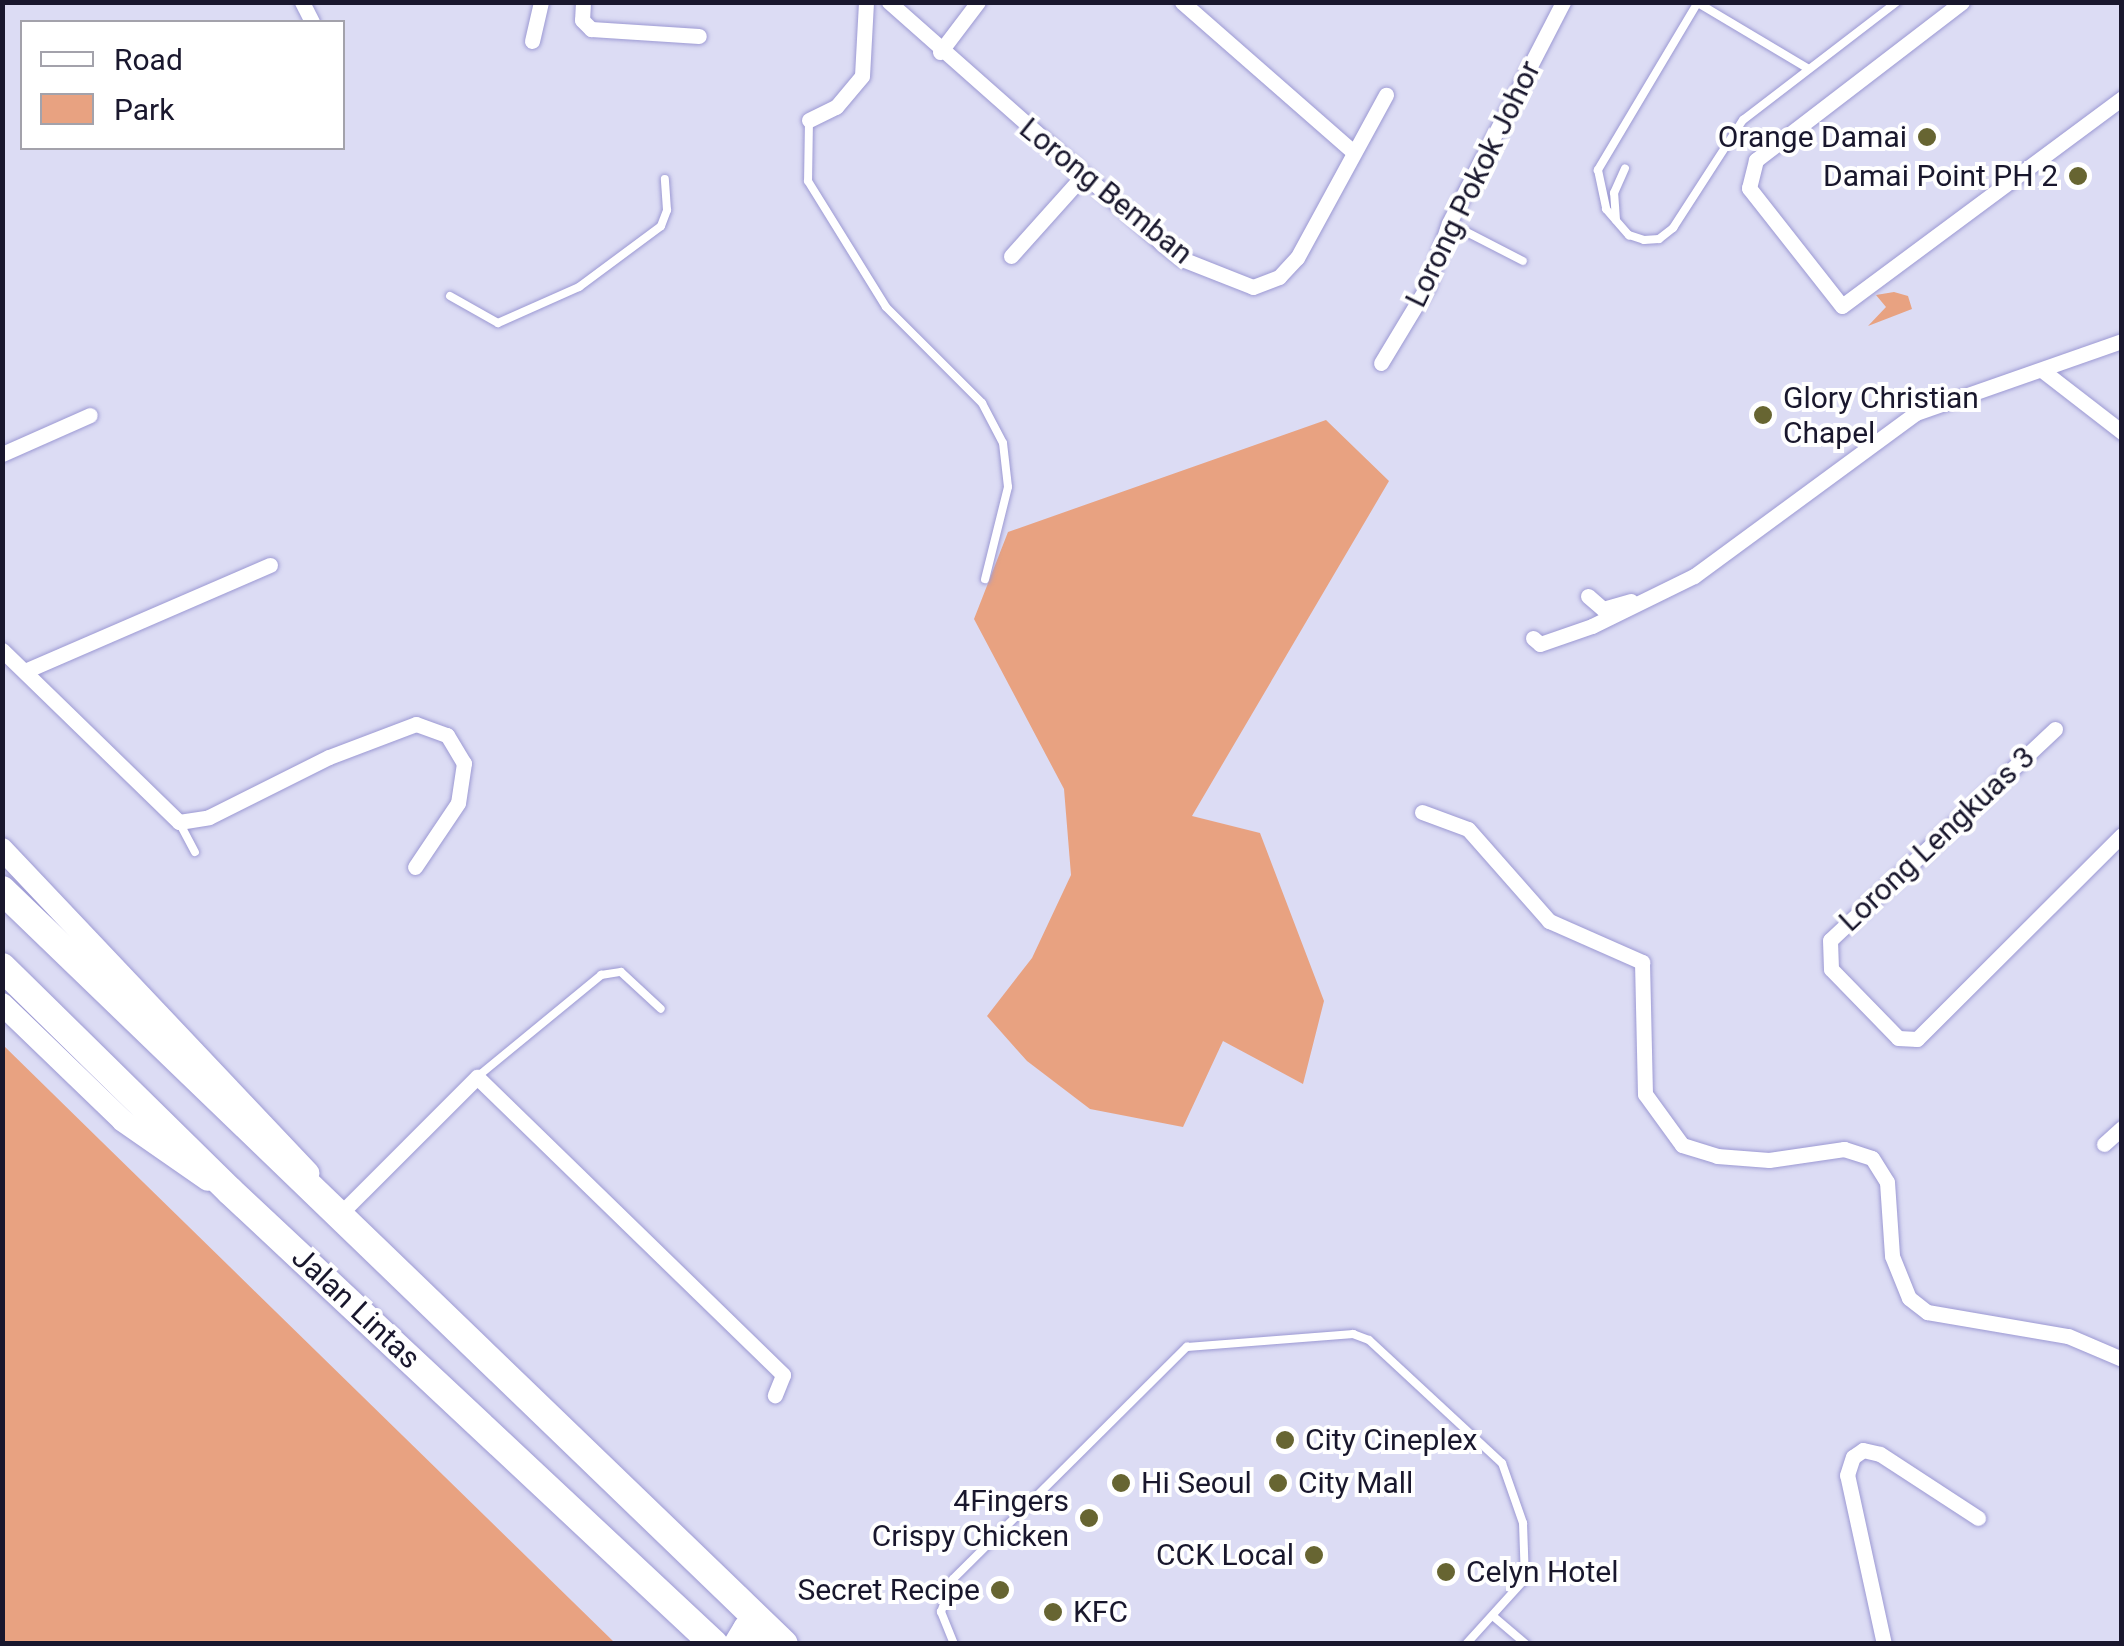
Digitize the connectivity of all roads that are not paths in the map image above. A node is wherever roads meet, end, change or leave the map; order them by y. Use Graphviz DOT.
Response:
graph roads {
  1 [pos="541,2"];
  2 [pos="583,2"];
  3 [pos="866,2"];
  4 [pos="889,2"];
  5 [pos="978,2"];
  6 [pos="1182,2"];
  7 [pos="1563,2"];
  8 [pos="1897,2"];
  9 [pos="1962,2"];
  10 [pos="1698,3"];
  11 [pos="700,36"];
  12 [pos="532,41"];
  13 [pos="940,52"];
  14 [pos="1807,68"];
  15 [pos="1386,94"];
  16 [pos="2122,98"];
  17 [pos="809,120"];
  18 [pos="1352,151"];
  19 [pos="1626,168"];
  20 [pos="1082,177"];
  21 [pos="665,178"];
  22 [pos="1449,223"];
  23 [pos="1617,224"];
  24 [pos="1011,256"];
  25 [pos="1523,261"];
  26 [pos="450,296"];
  27 [pos="2122,341"];
  28 [pos="1381,363"];
  29 [pos="2043,371"];
  30 [pos="90,415"];
  31 [pos="2122,432"];
  32 [pos="2,454"];
  33 [pos="270,565"];
  34 [pos="985,579"];
  35 [pos="1588,596"];
  36 [pos="1640,602"];
  37 [pos="1533,638"];
  38 [pos="2,650"];
  39 [pos="24,671"];
  40 [pos="2055,729"];
  41 [pos="1422,812"];
  42 [pos="179,822"];
  43 [pos="2122,835"];
  44 [pos="2,848"];
  45 [pos="194,852"];
  46 [pos="415,867"];
  47 [pos="2,890"];
  48 [pos="2,968"];
  49 [pos="2,1004"];
  50 [pos="661,1009"];
  51 [pos="477,1077"];
  52 [pos="2122,1128"];
  53 [pos="2104,1144"];
  54 [pos="230,1191"];
  55 [pos="334,1213"];
  56 [pos="2122,1360"];
  57 [pos="775,1395"];
  58 [pos="1978,1518"];
  59 [pos="1494,1616"];
  60 [pos="774,1635"];
  61 [pos="714,1644"];
  62 [pos="738,1644"];
  63 [pos="954,1644"];
  64 [pos="1466,1644"];
  65 [pos="1526,1644"];
  66 [pos="1884,1644"];
  1 -- 12 [label="street"];
  2 -- 11 [label="street"];
  3 -- 17 [label="street"];
  4 -- 13 [label="street, Lorong Bemban"];
  5 -- 13 [label="street"];
  6 -- 18 [label="street"];
  7 -- 22 [label="street, Lorong Pokok Johor"];
  8 -- 14 [label="lane"];
  9 -- 16 [label="street"];
  10 -- 14 [label="lane"];
  10 -- 23 [label="lane"];
  13 -- 20 [label="street, Lorong Bemban"];
  14 -- 23 [label="lane"];
  15 -- 18 [label="street"];
  17 -- 34 [label="lane"];
  18 -- 20 [label="street, Lorong Bemban"];
  19 -- 23 [label="lane"];
  20 -- 24 [label="street"];
  21 -- 26 [label="lane"];
  22 -- 25 [label="lane"];
  22 -- 28 [label="street, Lorong Pokok Johor"];
  27 -- 29 [label="street"];
  29 -- 31 [label="street"];
  29 -- 36 [label="street"];
  30 -- 32 [label="street"];
  33 -- 39 [label="street"];
  35 -- 36 [label="street"];
  36 -- 37 [label="street"];
  38 -- 39 [label="street"];
  39 -- 42 [label="street"];
  40 -- 43 [label="street, Lorong Lengkuas 3"];
  41 -- 56 [label="street"];
  42 -- 45 [label="lane"];
  42 -- 46 [label="street"];
  44 -- 55 [label="main road, Jalan Lintas"];
  47 -- 55 [label="highway, Jalan Lintas"];
  48 -- 54 [label="highway, Jalan Lintas"];
  49 -- 54 [label="main road"];
  50 -- 51 [label="lane"];
  51 -- 55 [label="street"];
  51 -- 57 [label="street"];
  52 -- 53 [label="street"];
  54 -- 61 [label="highway, Jalan Lintas"];
  55 -- 60 [label="highway, Jalan Lintas"];
  58 -- 66 [label="street"];
  59 -- 63 [label="lane"];
  59 -- 64 [label="lane"];
  59 -- 65 [label="lane"];
  60 -- 62 [label="highway"];
}
